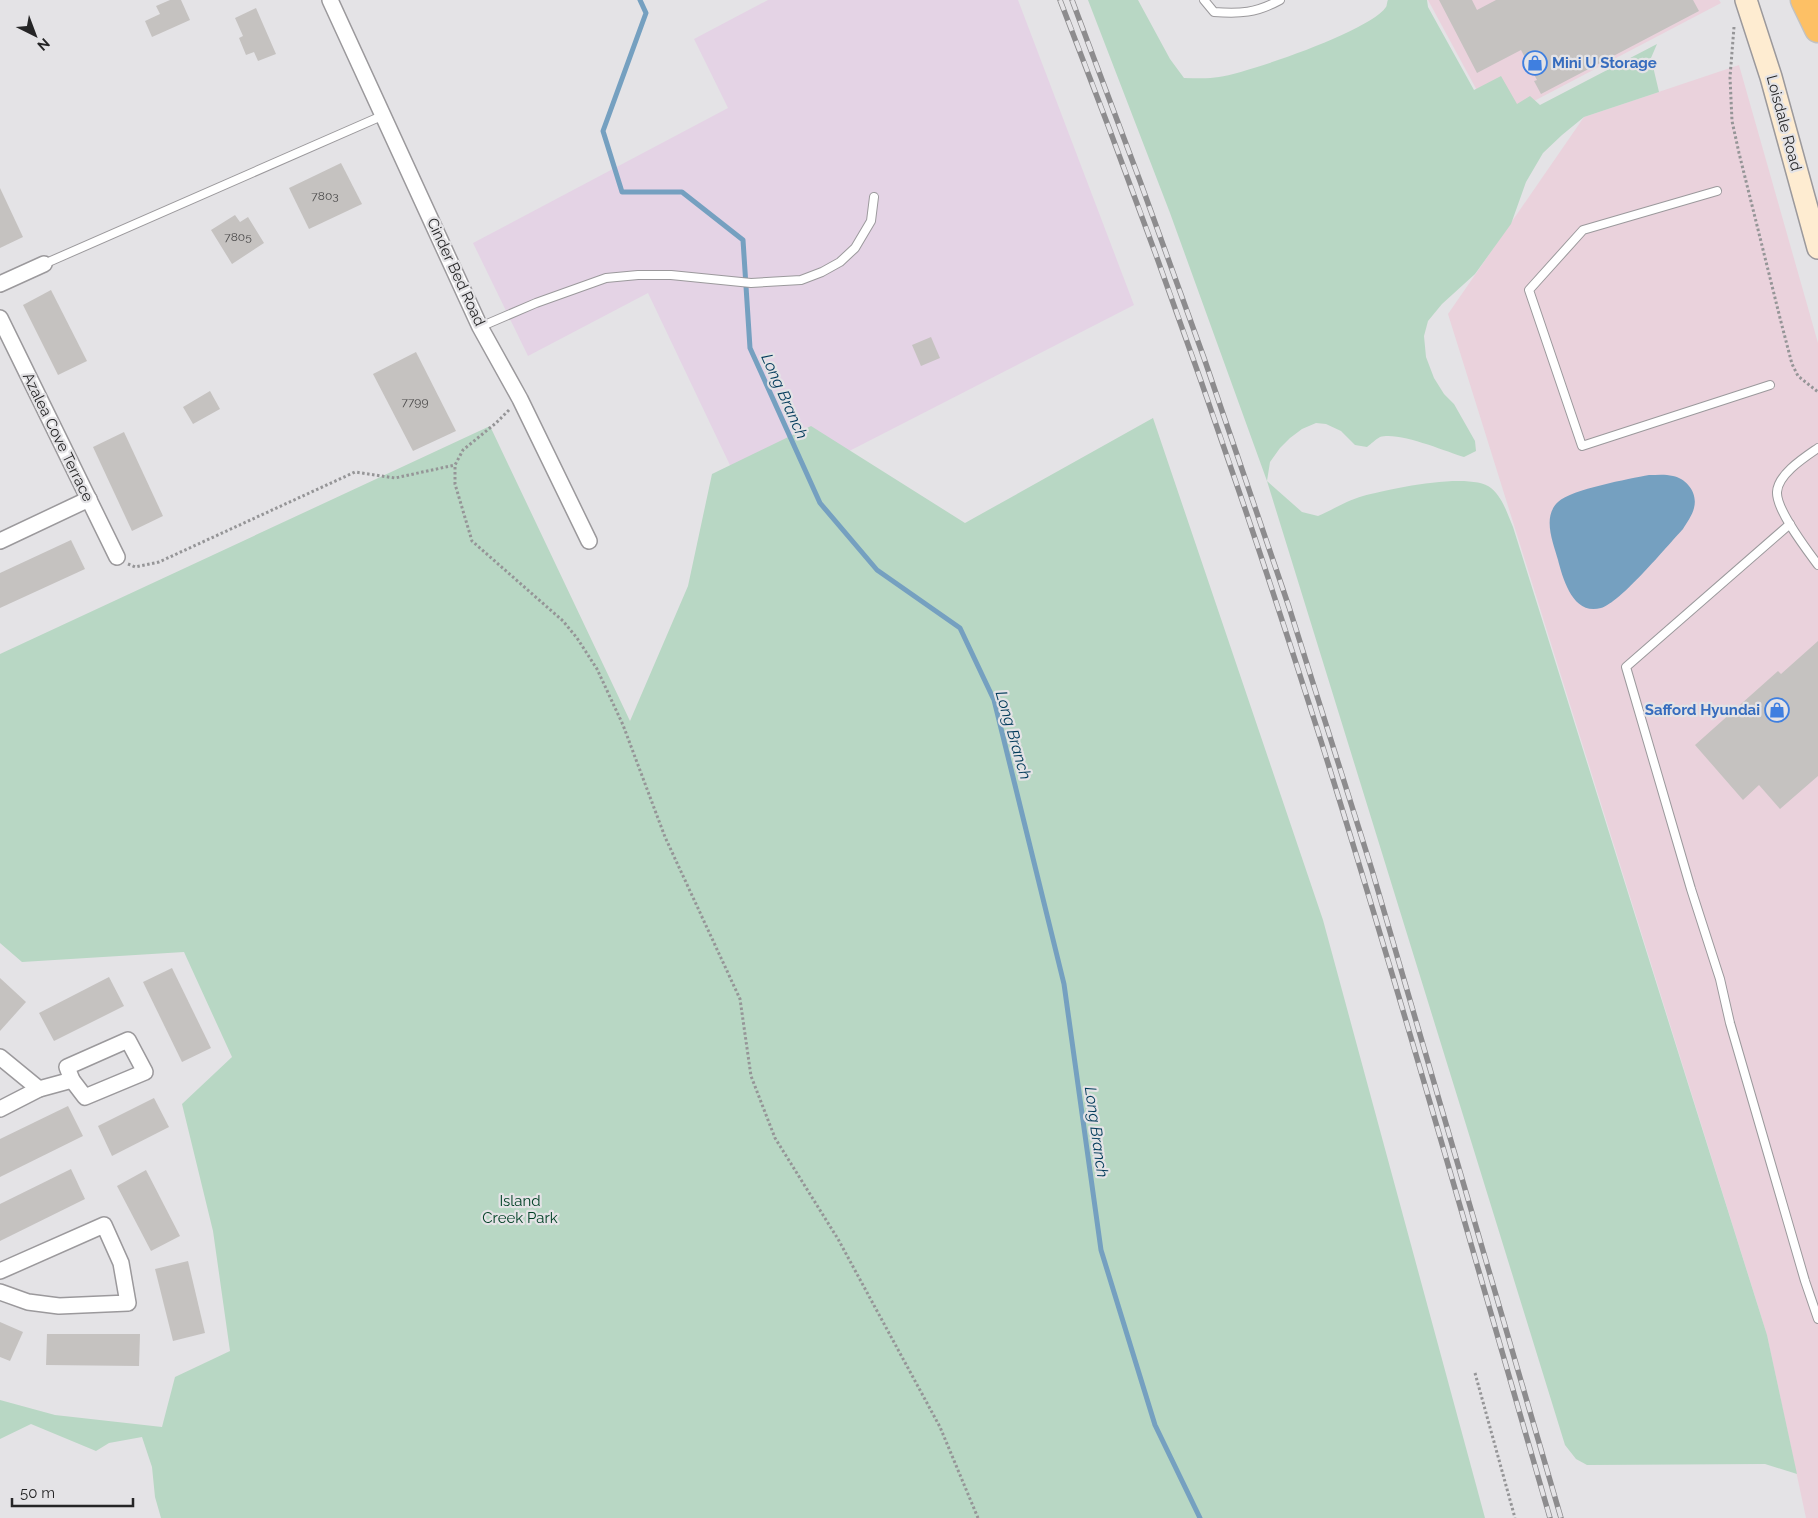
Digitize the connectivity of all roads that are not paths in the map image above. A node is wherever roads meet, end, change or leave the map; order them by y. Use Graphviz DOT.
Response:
graph roads {
  1 [pos="330,0"];
  2 [pos="1204,0"];
  3 [pos="1280,0"];
  4 [pos="1746,0"];
  5 [pos="1804,0"];
  6 [pos="1818,29"];
  7 [pos="384,114"];
  8 [pos="1717,191"];
  9 [pos="874,197"];
  10 [pos="1818,248"];
  11 [pos="44,264"];
  12 [pos="0,284"];
  13 [pos="0,318"];
  14 [pos="480,327"];
  15 [pos="1770,385"];
  16 [pos="1818,448"];
  17 [pos="88,499"];
  18 [pos="1790,524"];
  19 [pos="589,540"];
  20 [pos="0,541"];
  21 [pos="117,557"];
  22 [pos="1818,565"];
  23 [pos="0,1058"];
  24 [pos="72,1080"];
  25 [pos="40,1089"];
  26 [pos="0,1109"];
  27 [pos="0,1271"];
  28 [pos="0,1292"];
  29 [pos="1818,1319"];
  1 -- 7 [label="street, Cinder Bed Road"];
  2 -- 3 [label="lane"];
  4 -- 10 [label="main road, Loisdale Road"];
  5 -- 6 [label="highway"];
  7 -- 11 [label="lane"];
  7 -- 14 [label="street, Cinder Bed Road"];
  8 -- 15 [label="lane"];
  9 -- 14 [label="lane"];
  11 -- 12 [label="street"];
  13 -- 17 [label="street, Azalea Cove Terrace"];
  14 -- 19 [label="street, Cinder Bed Road"];
  16 -- 18 [label="lane"];
  17 -- 20 [label="street"];
  17 -- 21 [label="street, Azalea Cove Terrace"];
  18 -- 22 [label="lane"];
  18 -- 29 [label="lane"];
  23 -- 25 [label="street"];
  24 -- 24 [label="street"];
  24 -- 25 [label="street"];
  25 -- 26 [label="street"];
  27 -- 28 [label="street"];
}
